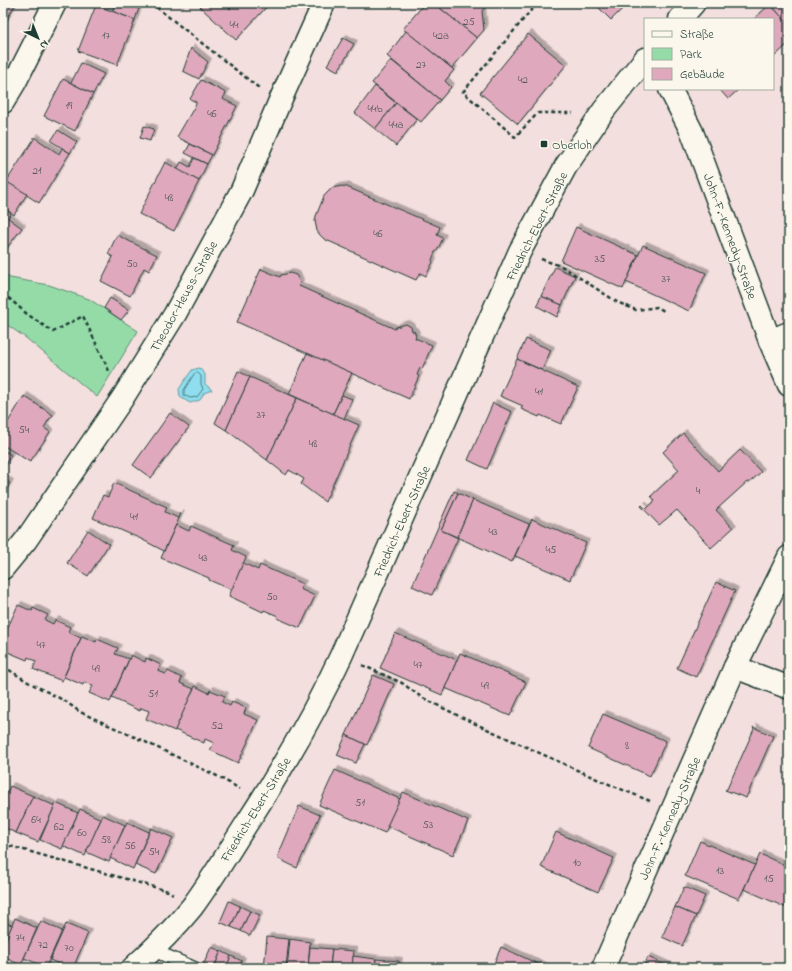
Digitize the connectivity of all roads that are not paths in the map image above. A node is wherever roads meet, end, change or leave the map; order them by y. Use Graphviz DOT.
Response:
graph roads {
  1 [pos="55,3"];
  2 [pos="324,3"];
  3 [pos="694,3"];
  4 [pos="681,18"];
  5 [pos="644,60"];
  6 [pos="671,90"];
  7 [pos="3,102"];
  8 [pos="779,337"];
  9 [pos="789,385"];
  10 [pos="789,557"];
  11 [pos="3,568"];
  12 [pos="735,668"];
  13 [pos="789,686"];
  14 [pos="153,950"];
  15 [pos="133,968"];
  16 [pos="194,968"];
  17 [pos="604,968"];
  1 -- 7 [label="street"];
  2 -- 11 [label="street, Theodor-Heuss-Straße"];
  3 -- 4 [label="street"];
  5 -- 14 [label="street, Friedrich-Ebert-Straße"];
  6 -- 8 [label="street, John-F.-Kennedy-Straße"];
  8 -- 9 [label="street, John-F.-Kennedy-Straße"];
  10 -- 12 [label="street, John-F.-Kennedy-Straße"];
  12 -- 13 [label="street"];
  12 -- 17 [label="street, John-F.-Kennedy-Straße"];
  14 -- 15 [label="street, Friedrich-Ebert-Straße"];
  14 -- 16 [label="lane"];
}
